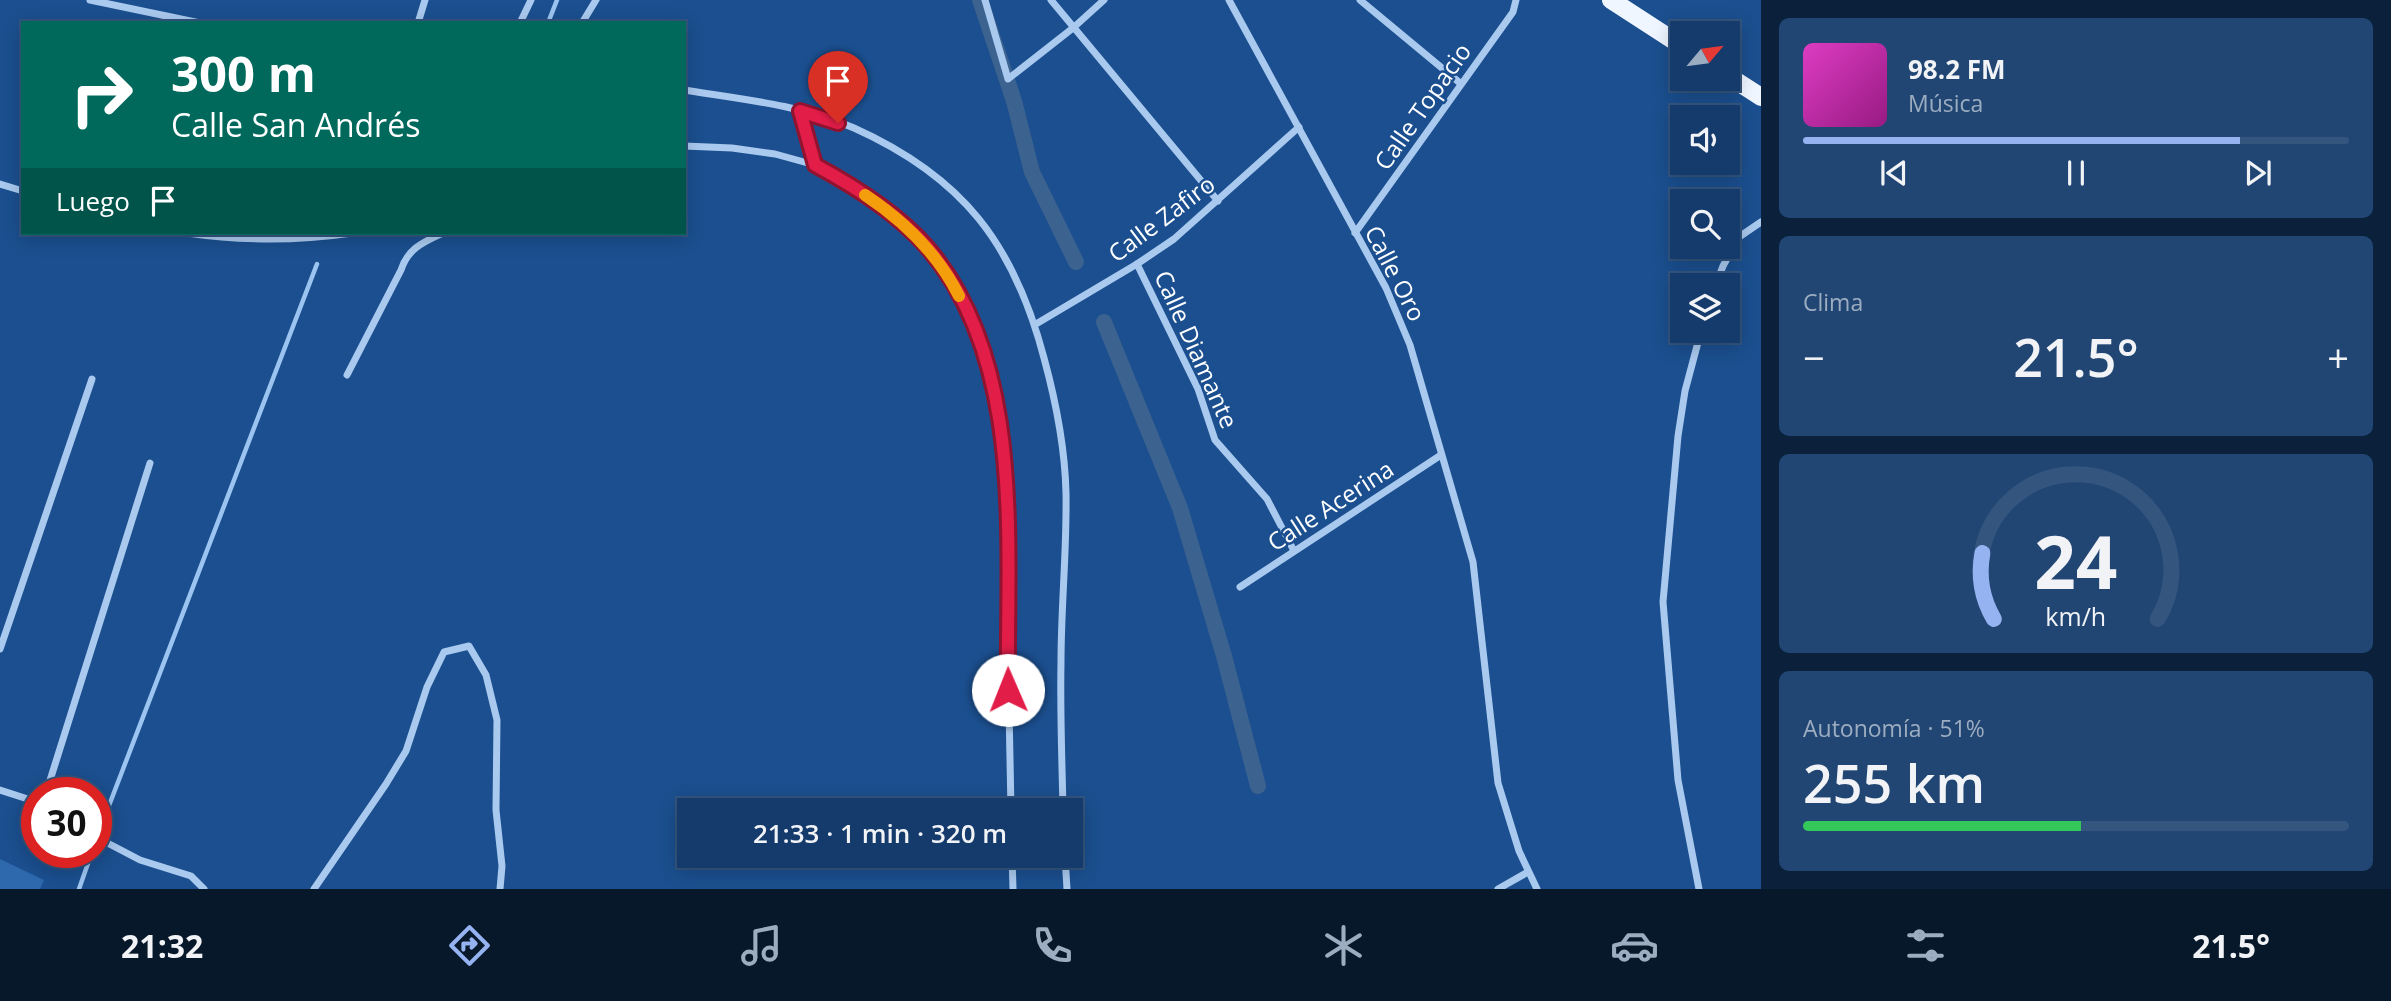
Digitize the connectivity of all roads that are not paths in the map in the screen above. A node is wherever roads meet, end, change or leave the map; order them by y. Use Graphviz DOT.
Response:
graph roads {
  1 [pos="90,0"];
  2 [pos="425,0"];
  3 [pos="531,0"];
  4 [pos="596,0"];
  5 [pos="985,0"];
  6 [pos="1051,0"];
  7 [pos="1104,0"];
  8 [pos="1229,0"];
  9 [pos="1360,0"];
  10 [pos="1516,0"];
  11 [pos="1611,0"];
  12 [pos="185,21"];
  13 [pos="419,21"];
  14 [pos="521,21"];
  15 [pos="583,21"];
  16 [pos="1073,28"];
  17 [pos="1670,38"];
  18 [pos="1460,83"];
  19 [pos="1740,83"];
  20 [pos="686,90"];
  21 [pos="1761,97"];
  22 [pos="800,111"];
  23 [pos="1299,127"];
  24 [pos="686,146"];
  25 [pos="815,165"];
  26 [pos="0,184"];
  27 [pos="21,190"];
  28 [pos="1218,201"];
  29 [pos="1761,222"];
  30 [pos="1355,233"];
  31 [pos="206,235"];
  32 [pos="330,235"];
  33 [pos="439,235"];
  34 [pos="1137,264"];
  35 [pos="1720,273"];
  36 [pos="1035,324"];
  37 [pos="1698,343"];
  38 [pos="347,375"];
  39 [pos="92,379"];
  40 [pos="1441,455"];
  41 [pos="150,463"];
  42 [pos="1294,551"];
  43 [pos="1240,587"];
  44 [pos="0,649"];
  45 [pos="51,777"];
  46 [pos="0,790"];
  47 [pos="21,797"];
  48 [pos="1011,798"];
  49 [pos="1063,798"];
  50 [pos="112,845"];
  51 [pos="1012,868"];
  52 [pos="1066,868"];
  53 [pos="1528,872"];
  54 [pos="204,889"];
  55 [pos="314,889"];
  56 [pos="500,889"];
  57 [pos="1013,889"];
  58 [pos="1067,889"];
  59 [pos="1499,889"];
  60 [pos="1537,889"];
  61 [pos="1699,889"];
  1 -- 12 [label="street"];
  2 -- 13 [label="street"];
  3 -- 14 [label="street"];
  4 -- 15 [label="street"];
  5 -- 16 [label="street"];
  6 -- 16 [label="street"];
  7 -- 16 [label="street"];
  8 -- 23 [label="street, Calle Oro"];
  9 -- 18 [label="street"];
  10 -- 18 [label="street, Calle Topacio"];
  11 -- 17 [label="main road"];
  16 -- 28 [label="street"];
  18 -- 30 [label="street, Calle Topacio"];
  19 -- 21 [label="main road"];
  20 -- 22 [label="street"];
  22 -- 25 [label="street"];
  22 -- 36 [label="street"];
  23 -- 28 [label="street, Calle Zafiro"];
  23 -- 30 [label="street, Calle Oro"];
  24 -- 25 [label="street"];
  25 -- 48 [label="street"];
  26 -- 27 [label="street"];
  28 -- 34 [label="street, Calle Zafiro"];
  29 -- 35 [label="street"];
  30 -- 40 [label="street, Calle Oro"];
  31 -- 32 [label="street"];
  33 -- 38 [label="street"];
  34 -- 36 [label="street, Calle Zafiro"];
  34 -- 42 [label="street, Calle Diamante"];
  36 -- 49 [label="street"];
  37 -- 61 [label="street"];
  39 -- 44 [label="street"];
  40 -- 42 [label="street, Calle Acerina"];
  40 -- 53 [label="street, Calle Oro"];
  41 -- 45 [label="street"];
  42 -- 43 [label="street, Calle Acerina"];
  46 -- 47 [label="street"];
  50 -- 54 [label="street"];
  51 -- 57 [label="street"];
  52 -- 58 [label="street"];
  53 -- 59 [label="street"];
  53 -- 60 [label="street, Calle Oro"];
  55 -- 56 [label="street"];
}
